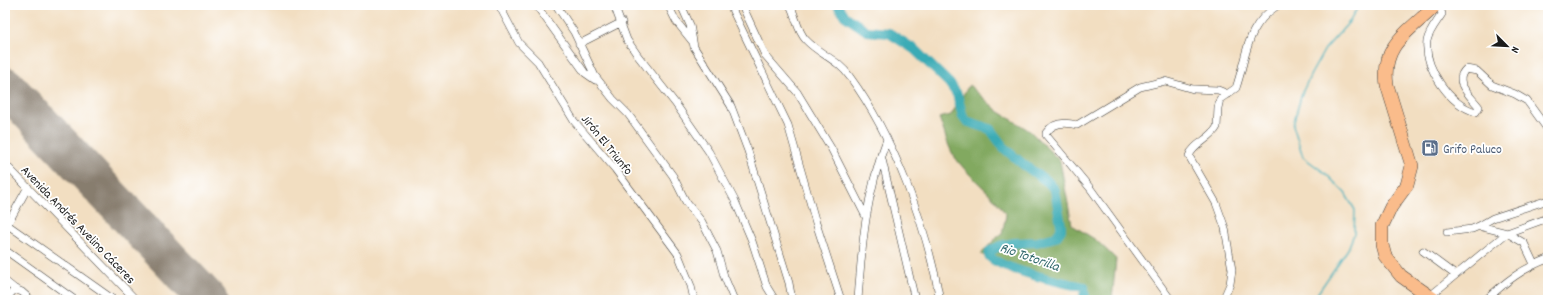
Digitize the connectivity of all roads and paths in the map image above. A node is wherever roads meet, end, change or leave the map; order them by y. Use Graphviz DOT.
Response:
graph roads {
  1 [pos="499,5"];
  2 [pos="536,5"];
  3 [pos="556,5"];
  4 [pos="614,5"];
  5 [pos="668,5"];
  6 [pos="681,5"];
  7 [pos="730,5"];
  8 [pos="742,5"];
  9 [pos="790,5"];
  10 [pos="940,5"];
  11 [pos="945,5"];
  12 [pos="1278,5"];
  13 [pos="1435,5"];
  14 [pos="1438,5"];
  15 [pos="622,22"];
  16 [pos="692,41"];
  17 [pos="579,44"];
  18 [pos="600,82"];
  19 [pos="1228,94"];
  20 [pos="1548,130"];
  21 [pos="887,139"];
  22 [pos="881,155"];
  23 [pos="5,164"];
  24 [pos="28,187"];
  25 [pos="1548,200"];
  26 [pos="866,217"];
  27 [pos="1548,218"];
  28 [pos="6,224"];
  29 [pos="1479,226"];
  30 [pos="1447,232"];
  31 [pos="1507,233"];
  32 [pos="5,250"];
  33 [pos="1423,251"];
  34 [pos="1548,259"];
  35 [pos="1534,264"];
  36 [pos="1454,274"];
  37 [pos="5,281"];
  38 [pos="15,289"];
  39 [pos="1433,298"];
  40 [pos="5,300"];
  41 [pos="31,300"];
  42 [pos="75,300"];
  43 [pos="114,300"];
  44 [pos="136,300"];
  45 [pos="694,300"];
  46 [pos="734,300"];
  47 [pos="774,300"];
  48 [pos="792,300"];
  49 [pos="841,300"];
  50 [pos="858,300"];
  51 [pos="915,300"];
  52 [pos="940,300"];
  53 [pos="1171,300"];
  54 [pos="1223,300"];
  55 [pos="1486,300"];
  1 -- 45 [label="street, Jirón El Triunfo"];
  2 -- 18 [label="street"];
  3 -- 17 [label="street"];
  4 -- 15 [label="street"];
  5 -- 16 [label="street"];
  6 -- 16 [label="street"];
  7 -- 49 [label="street"];
  8 -- 26 [label="street"];
  9 -- 21 [label="street"];
  10 -- 11 [label="street"];
  12 -- 19 [label="street"];
  13 -- 39 [label="highway"];
  14 -- 20 [label="street"];
  15 -- 17 [label="street"];
  15 -- 47 [label="street"];
  16 -- 48 [label="street"];
  17 -- 18 [label="street"];
  18 -- 46 [label="street"];
  19 -- 53 [label="street"];
  19 -- 54 [label="street"];
  21 -- 22 [label="street"];
  21 -- 52 [label="street"];
  22 -- 26 [label="street"];
  22 -- 51 [label="street"];
  23 -- 24 [label="street, Avenida Andrés Avelino Cáceres"];
  24 -- 28 [label="street"];
  24 -- 44 [label="street, Avenida Andrés Avelino Cáceres"];
  25 -- 29 [label="street"];
  26 -- 50 [label="street"];
  27 -- 31 [label="street"];
  28 -- 43 [label="street"];
  29 -- 30 [label="street"];
  29 -- 31 [label="street"];
  31 -- 35 [label="street"];
  31 -- 36 [label="street"];
  32 -- 42 [label="street"];
  33 -- 36 [label="street"];
  34 -- 35 [label="street"];
  35 -- 55 [label="street"];
  36 -- 39 [label="street"];
  37 -- 38 [label="street"];
  38 -- 40 [label="street"];
  38 -- 41 [label="street"];
}
